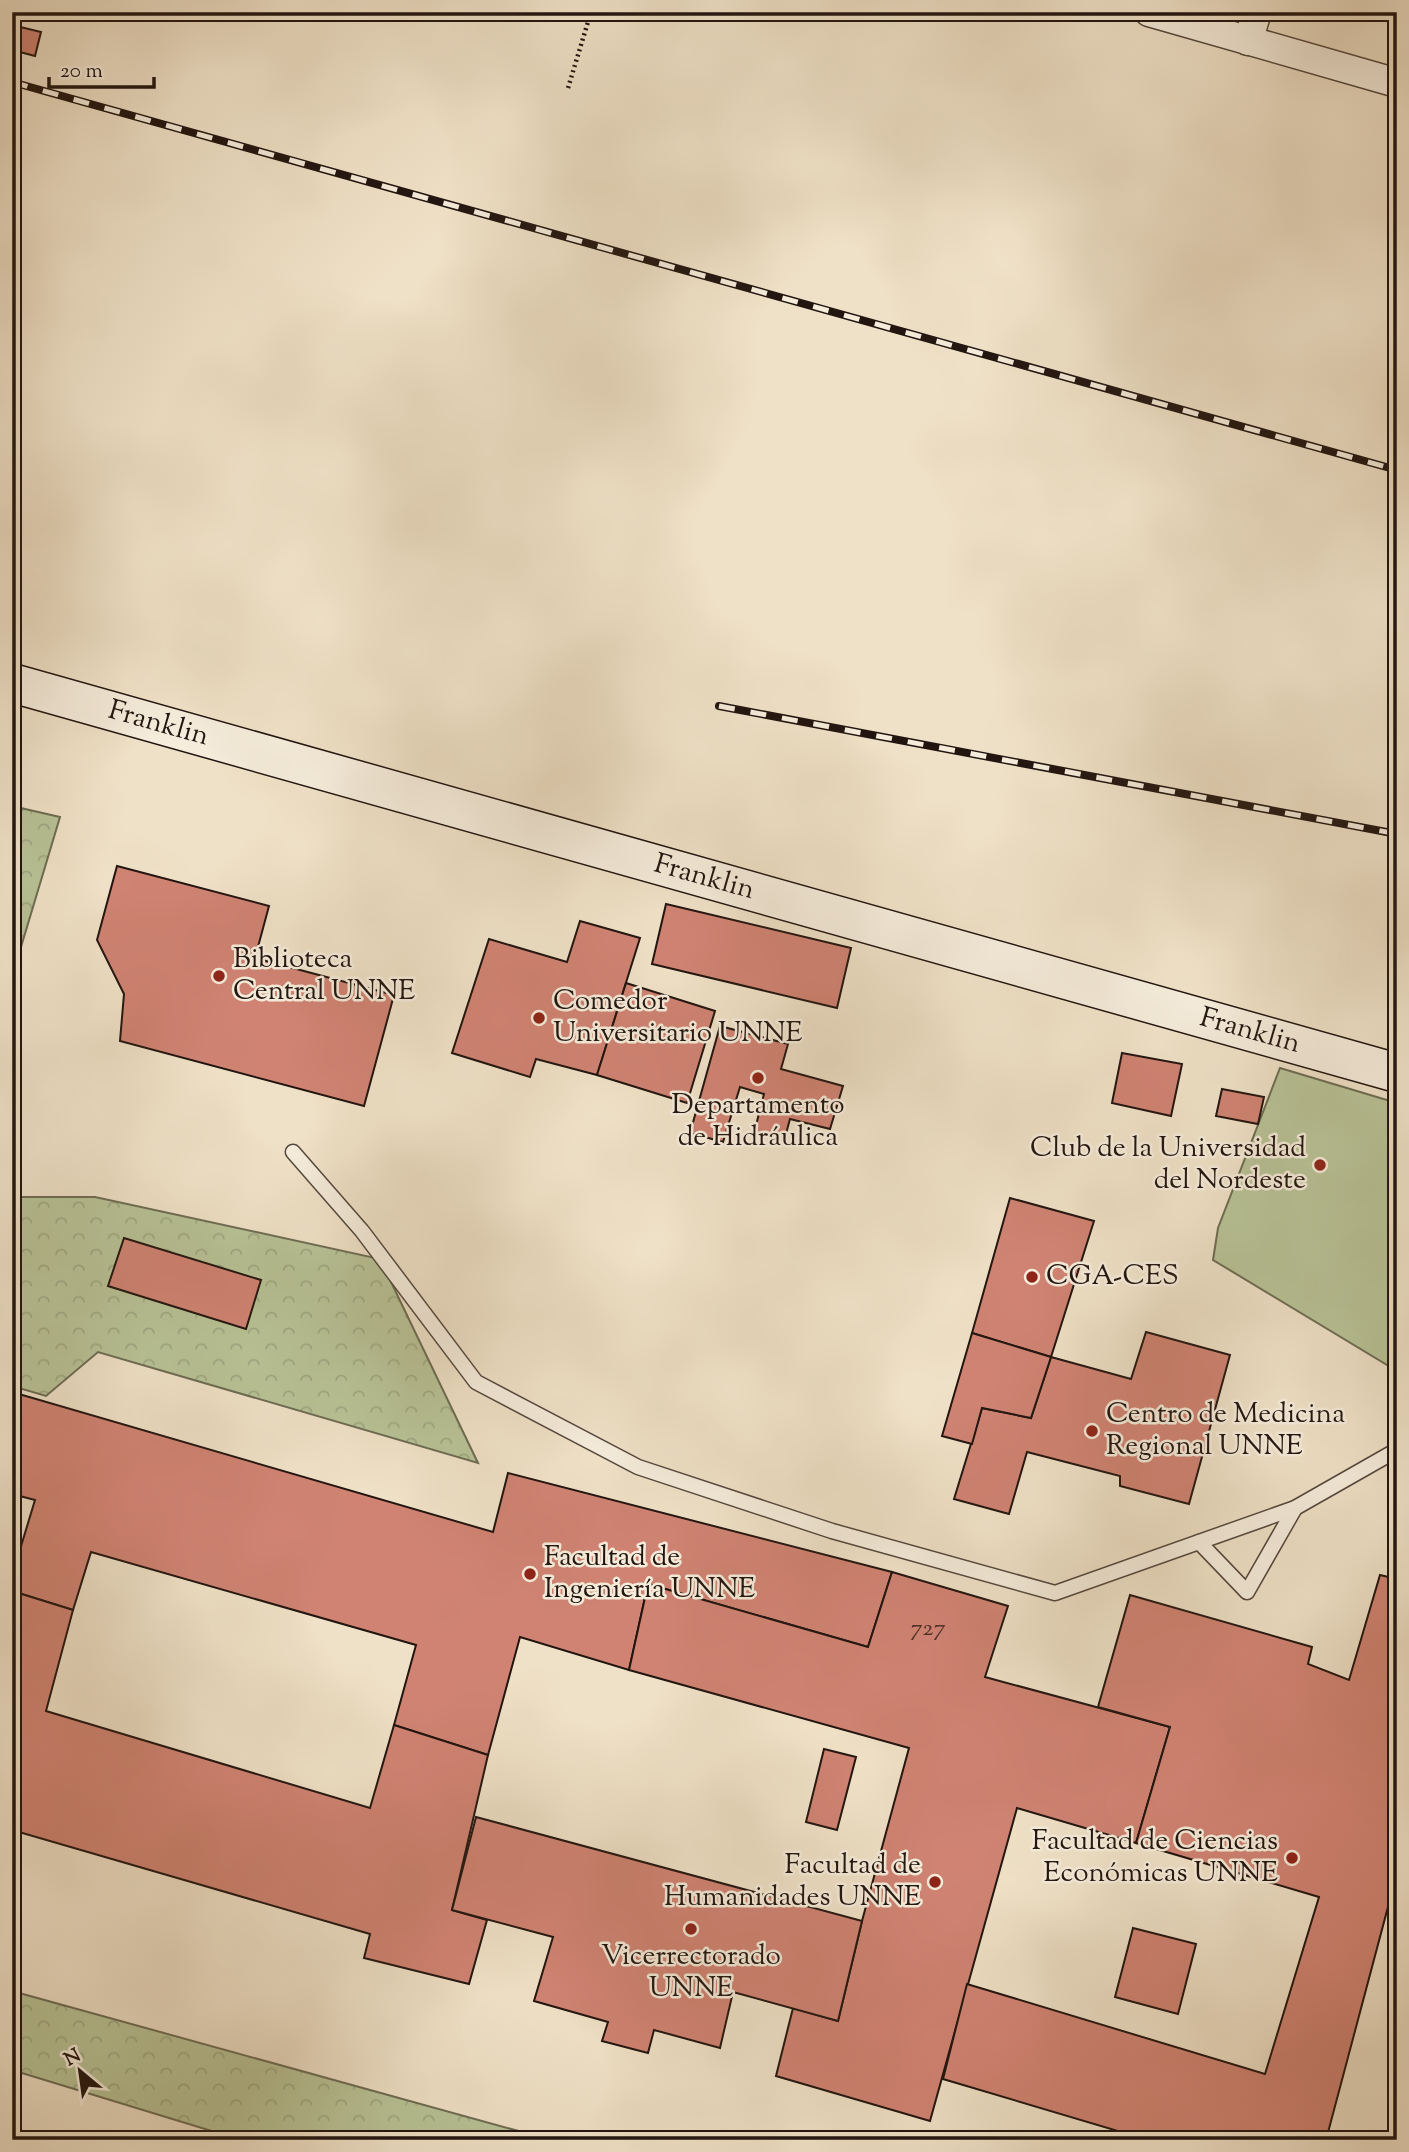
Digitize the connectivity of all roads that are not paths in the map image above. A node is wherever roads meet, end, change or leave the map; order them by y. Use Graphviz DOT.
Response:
graph roads {
  1 [pos="1149,12"];
  2 [pos="1257,12"];
  3 [pos="1248,41"];
  4 [pos="1397,83"];
  5 [pos="12,683"];
  6 [pos="1397,1073"];
  7 [pos="293,1152"];
  8 [pos="1397,1450"];
  9 [pos="1295,1508"];
  10 [pos="1199,1542"];
  1 -- 3 [label="street"];
  2 -- 3 [label="street"];
  3 -- 4 [label="street"];
  5 -- 6 [label="street, Franklin"];
  7 -- 10 [label="lane"];
  8 -- 9 [label="lane"];
  9 -- 10 [label="lane"];
  9 -- 10 [label="lane"];
}
